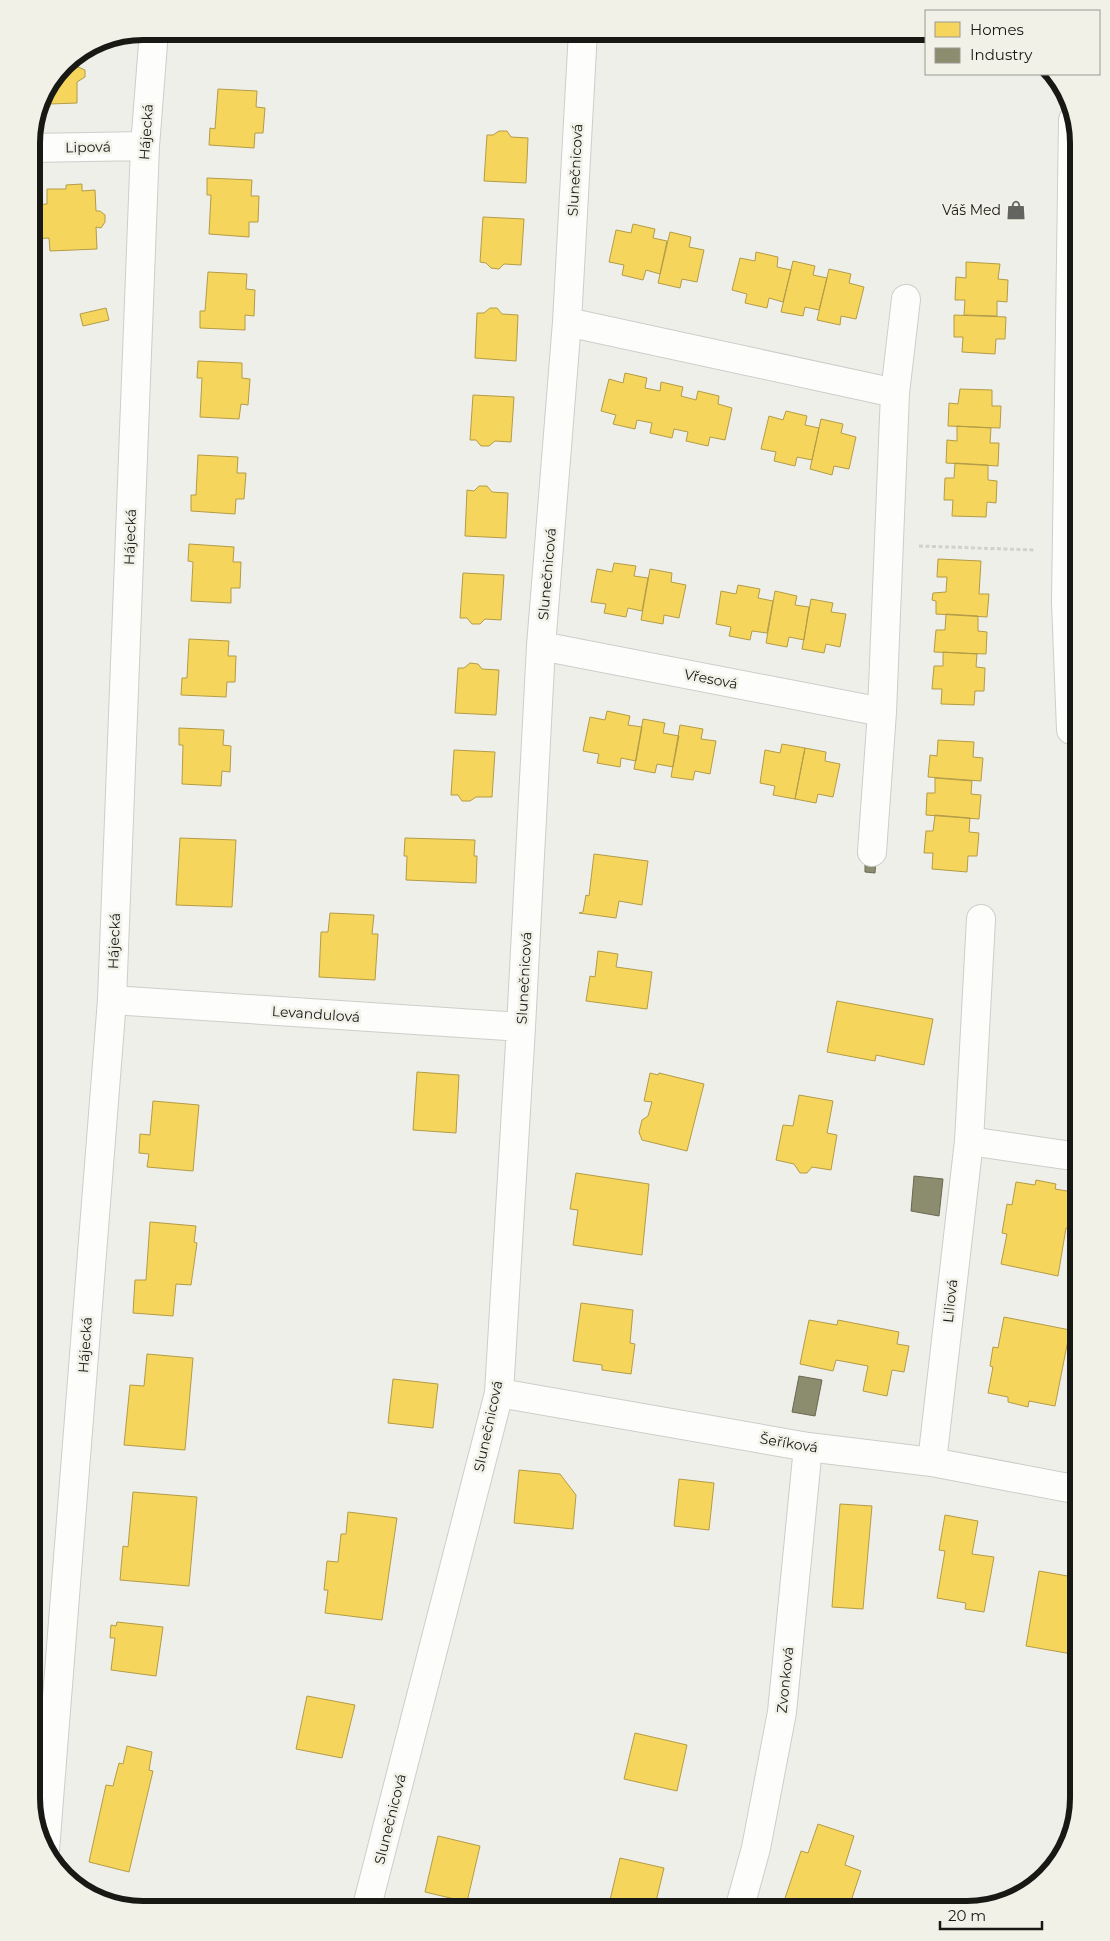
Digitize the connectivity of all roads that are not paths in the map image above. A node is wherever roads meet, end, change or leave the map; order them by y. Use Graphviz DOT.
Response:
graph roads {
  1 [pos="153,40"];
  2 [pos="583,40"];
  3 [pos="145,146"];
  4 [pos="40,148"];
  5 [pos="906,299"];
  6 [pos="1070,305"];
  7 [pos="567,322"];
  8 [pos="895,392"];
  9 [pos="540,646"];
  10 [pos="1070,704"];
  11 [pos="882,712"];
  12 [pos="872,852"];
  13 [pos="981,919"];
  14 [pos="112,1000"];
  15 [pos="521,1027"];
  16 [pos="969,1141"];
  17 [pos="1070,1156"];
  18 [pos="499,1393"];
  19 [pos="808,1447"];
  20 [pos="932,1462"];
  21 [pos="1070,1488"];
  22 [pos="46,1834"];
  23 [pos="368,1901"];
  24 [pos="741,1901"];
  1 -- 3 [label="street, Hájecká"];
  2 -- 7 [label="street, Slunečnicová"];
  3 -- 4 [label="street, Lipová"];
  3 -- 14 [label="street, Hájecká"];
  5 -- 8 [label="street"];
  6 -- 10 [label="street"];
  7 -- 8 [label="street"];
  7 -- 9 [label="street, Slunečnicová"];
  8 -- 11 [label="street"];
  9 -- 11 [label="street, Vřesová"];
  9 -- 15 [label="street, Slunečnicová"];
  11 -- 12 [label="street"];
  13 -- 16 [label="street, Liliová"];
  14 -- 15 [label="street, Levandulová"];
  14 -- 22 [label="street, Hájecká"];
  15 -- 18 [label="street, Slunečnicová"];
  16 -- 17 [label="street"];
  16 -- 20 [label="street, Liliová"];
  18 -- 19 [label="street, Šeříková"];
  18 -- 23 [label="street, Slunečnicová"];
  19 -- 20 [label="street, Šeříková"];
  19 -- 24 [label="street, Zvonková"];
  20 -- 21 [label="street, Šeříková"];
}
